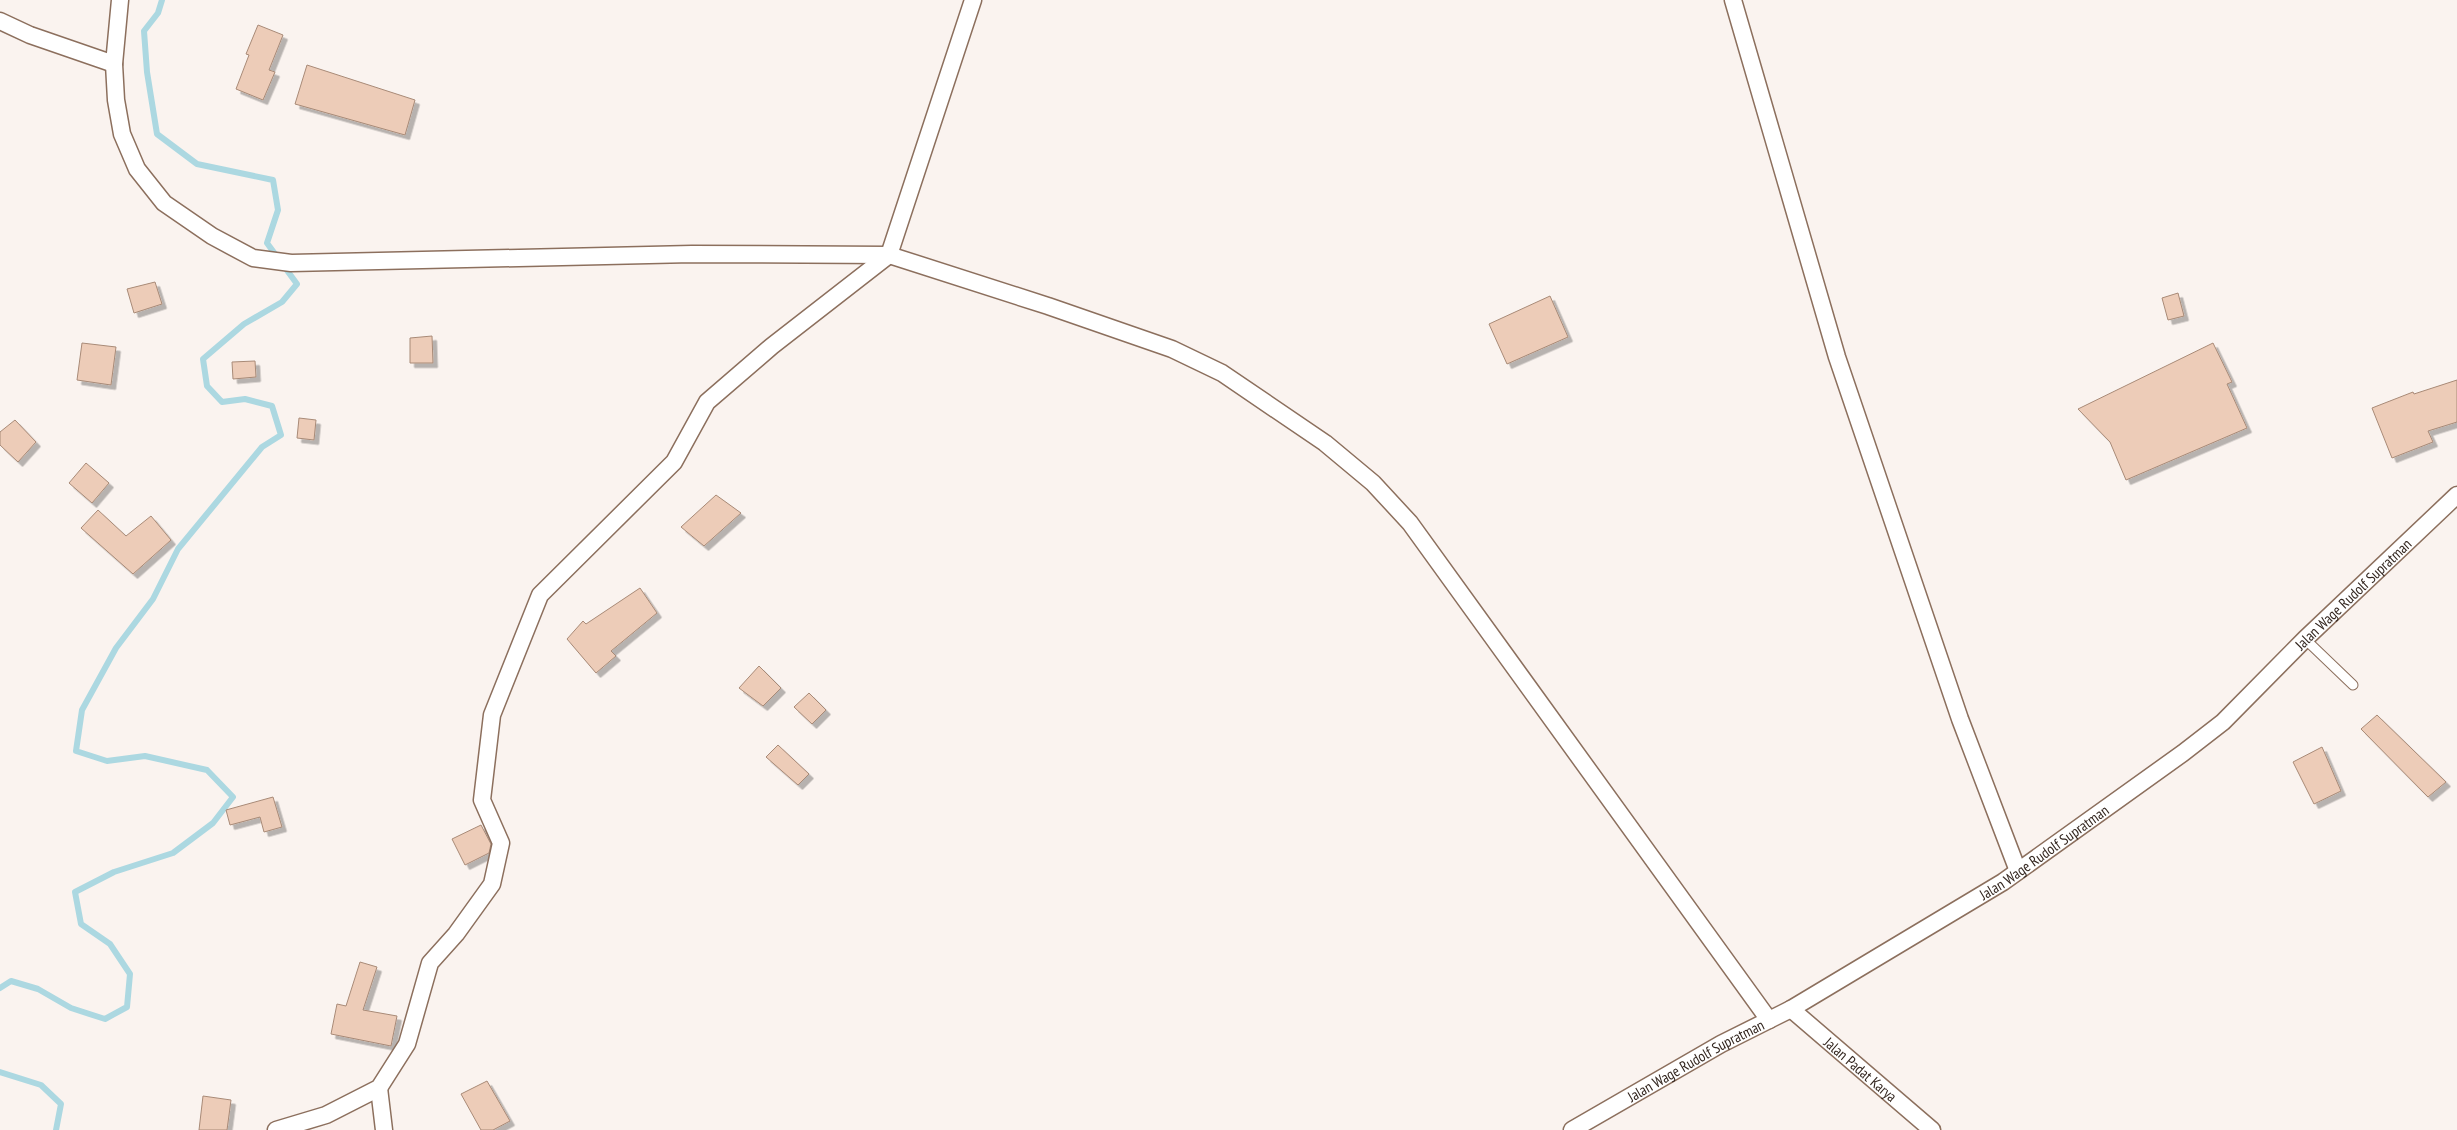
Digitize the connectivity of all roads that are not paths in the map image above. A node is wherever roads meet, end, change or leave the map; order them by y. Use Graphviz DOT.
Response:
graph roads {
  1 [pos="120,0"];
  2 [pos="973,0"];
  3 [pos="1733,0"];
  4 [pos="0,21"];
  5 [pos="114,64"];
  6 [pos="889,255"];
  7 [pos="2457,495"];
  8 [pos="2305,639"];
  9 [pos="2353,685"];
  10 [pos="2018,871"];
  11 [pos="1791,1009"];
  12 [pos="1769,1020"];
  13 [pos="379,1088"];
  14 [pos="276,1130"];
  15 [pos="384,1130"];
  16 [pos="1572,1130"];
  17 [pos="1932,1130"];
  1 -- 5 [label="street"];
  2 -- 6 [label="street"];
  3 -- 10 [label="street"];
  4 -- 5 [label="street"];
  5 -- 6 [label="street"];
  6 -- 12 [label="street"];
  6 -- 13 [label="street"];
  7 -- 8 [label="street, Jalan Wage Rudolf Supratman"];
  8 -- 9 [label="lane"];
  8 -- 10 [label="street, Jalan Wage Rudolf Supratman"];
  10 -- 11 [label="street, Jalan Wage Rudolf Supratman"];
  11 -- 12 [label="street, Jalan Wage Rudolf Supratman"];
  11 -- 17 [label="street, Jalan Padat Karya"];
  12 -- 16 [label="street, Jalan Wage Rudolf Supratman"];
  13 -- 14 [label="street"];
  13 -- 15 [label="street"];
}
